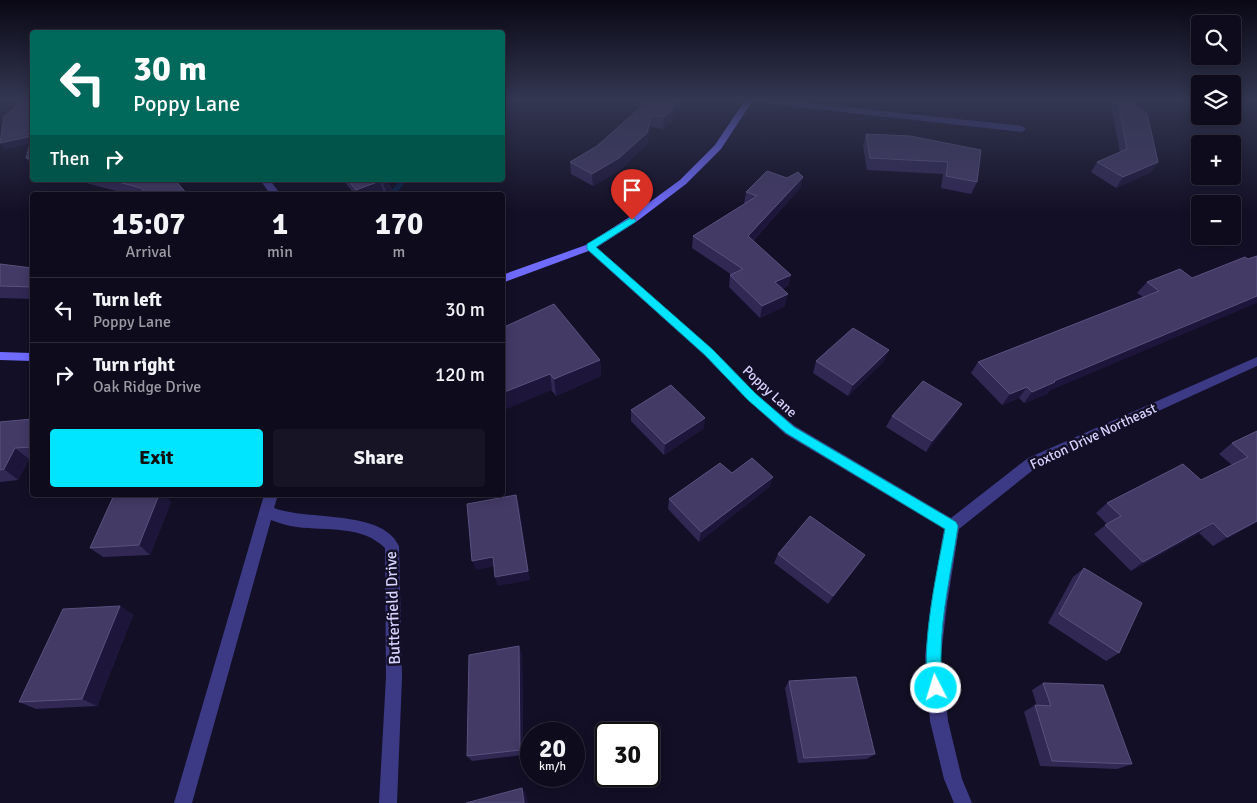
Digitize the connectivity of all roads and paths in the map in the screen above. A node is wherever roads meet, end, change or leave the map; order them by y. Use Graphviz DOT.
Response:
graph roads {
  1 [pos="724,137"];
  2 [pos="590,247"];
  3 [pos="505,279"];
  4 [pos="0,356"];
  5 [pos="30,356"];
  6 [pos="1257,361"];
  7 [pos="271,497"];
  8 [pos="267,512"];
  9 [pos="952,526"];
  10 [pos="183,803"];
  11 [pos="388,803"];
  12 [pos="963,803"];
  1 -- 2 [label="street"];
  2 -- 3 [label="street"];
  2 -- 9 [label="street, Poppy Lane"];
  4 -- 5 [label="street"];
  6 -- 9 [label="street, Foxton Drive Northeast"];
  7 -- 8 [label="street"];
  8 -- 10 [label="street"];
  8 -- 11 [label="street, Butterfield Drive"];
  9 -- 12 [label="street"];
}
